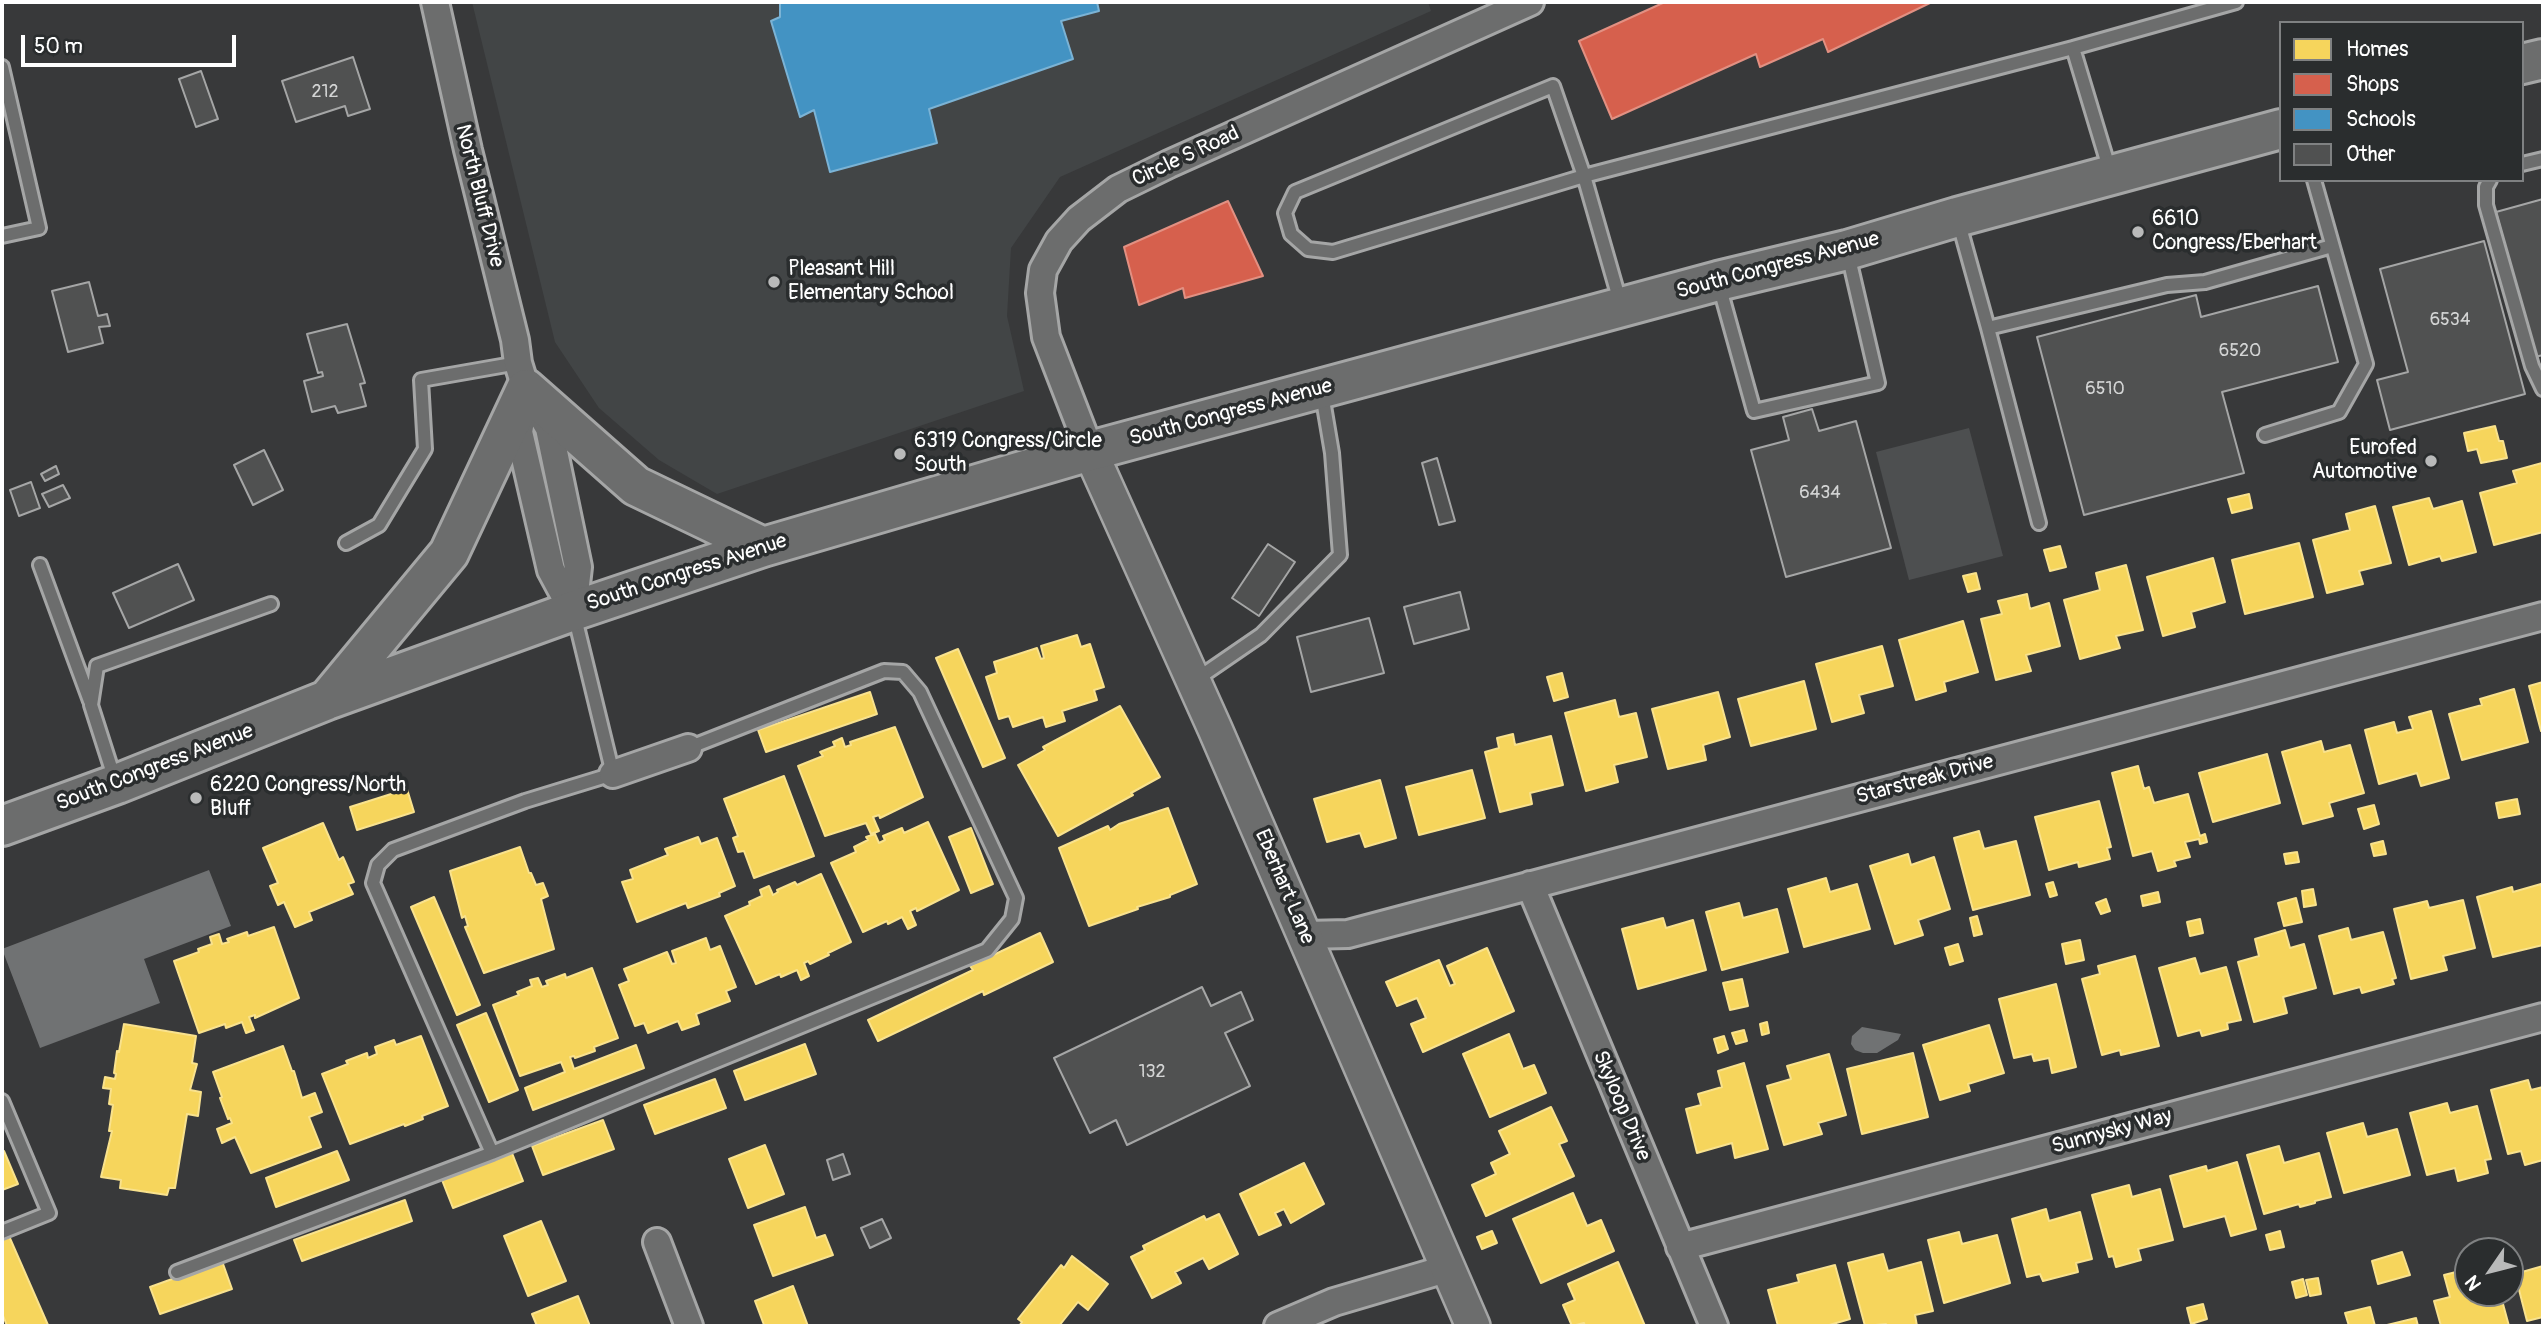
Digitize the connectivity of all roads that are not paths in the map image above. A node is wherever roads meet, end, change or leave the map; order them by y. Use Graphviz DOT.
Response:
graph roads {
  1 [pos="435,2"];
  2 [pos="1530,2"];
  3 [pos="2236,2"];
  4 [pos="2213,5"];
  5 [pos="2073,48"];
  6 [pos="2543,59"];
  7 [pos="2524,64"];
  8 [pos="2,67"];
  9 [pos="2279,130"];
  10 [pos="2543,159"];
  11 [pos="2524,164"];
  12 [pos="2111,175"];
  13 [pos="1584,176"];
  14 [pos="2315,182"];
  15 [pos="2489,182"];
  16 [pos="1957,217"];
  17 [pos="2,236"];
  18 [pos="2332,246"];
  19 [pos="1847,250"];
  20 [pos="1718,281"];
  21 [pos="1621,307"];
  22 [pos="1988,328"];
  23 [pos="522,376"];
  24 [pos="1322,388"];
  25 [pos="2543,389"];
  26 [pos="2265,435"];
  27 [pos="1090,451"];
  28 [pos="2039,523"];
  29 [pos="346,543"];
  30 [pos="763,547"];
  31 [pos="40,565"];
  32 [pos="271,604"];
  33 [pos="573,611"];
  34 [pos="2543,616"];
  35 [pos="1194,681"];
  36 [pos="327,700"];
  37 [pos="91,705"];
  38 [pos="688,748"];
  39 [pos="613,775"];
  40 [pos="117,784"];
  41 [pos="2,826"];
  42 [pos="1530,885"];
  43 [pos="1305,935"];
  44 [pos="2543,1017"];
  45 [pos="2,1101"];
  46 [pos="492,1153"];
  47 [pos="2,1233"];
  48 [pos="657,1242"];
  49 [pos="1680,1247"];
  50 [pos="1449,1268"];
  51 [pos="177,1272"];
  52 [pos="690,1326"];
  53 [pos="1278,1326"];
  54 [pos="1473,1326"];
  55 [pos="1714,1326"];
  1 -- 23 [label="street, North Bluff Drive"];
  2 -- 27 [label="street, Circle S Road"];
  3 -- 4 [label="lane"];
  4 -- 5 [label="lane"];
  5 -- 12 [label="lane"];
  5 -- 13 [label="lane"];
  6 -- 7 [label="main road"];
  8 -- 17 [label="lane"];
  9 -- 12 [label="main road, South Congress Avenue"];
  10 -- 11 [label="lane"];
  12 -- 16 [label="main road, South Congress Avenue"];
  13 -- 13 [label="lane"];
  13 -- 21 [label="lane"];
  14 -- 18 [label="lane"];
  15 -- 25 [label="lane"];
  16 -- 19 [label="main road, South Congress Avenue"];
  16 -- 22 [label="lane"];
  18 -- 22 [label="lane"];
  18 -- 26 [label="lane"];
  19 -- 20 [label="main road, South Congress Avenue"];
  19 -- 20 [label="lane"];
  20 -- 21 [label="main road, South Congress Avenue"];
  21 -- 24 [label="main road, South Congress Avenue"];
  22 -- 28 [label="lane"];
  23 -- 29 [label="lane"];
  23 -- 30 [label="main road"];
  23 -- 33 [label="street, North Bluff Drive"];
  23 -- 36 [label="main road"];
  24 -- 27 [label="main road, South Congress Avenue"];
  24 -- 35 [label="lane"];
  27 -- 30 [label="main road, South Congress Avenue"];
  27 -- 35 [label="street, Eberhart Lane"];
  30 -- 33 [label="main road, South Congress Avenue"];
  31 -- 37 [label="lane"];
  32 -- 37 [label="lane"];
  33 -- 36 [label="main road, South Congress Avenue"];
  33 -- 39 [label="lane"];
  34 -- 42 [label="street, Starstreak Drive"];
  35 -- 43 [label="street, Eberhart Lane"];
  36 -- 40 [label="main road, South Congress Avenue"];
  37 -- 40 [label="lane"];
  38 -- 39 [label="street"];
  38 -- 46 [label="lane"];
  39 -- 46 [label="lane"];
  40 -- 41 [label="main road, South Congress Avenue"];
  42 -- 43 [label="street, Starstreak Drive"];
  42 -- 49 [label="street, Skyloop Drive"];
  43 -- 50 [label="street, Eberhart Lane"];
  44 -- 49 [label="street, Sunnysky Way"];
  45 -- 47 [label="lane"];
  46 -- 51 [label="lane"];
  48 -- 52 [label="street"];
  49 -- 55 [label="street, Skyloop Drive"];
  50 -- 53 [label="street"];
  50 -- 54 [label="street, Eberhart Lane"];
}
